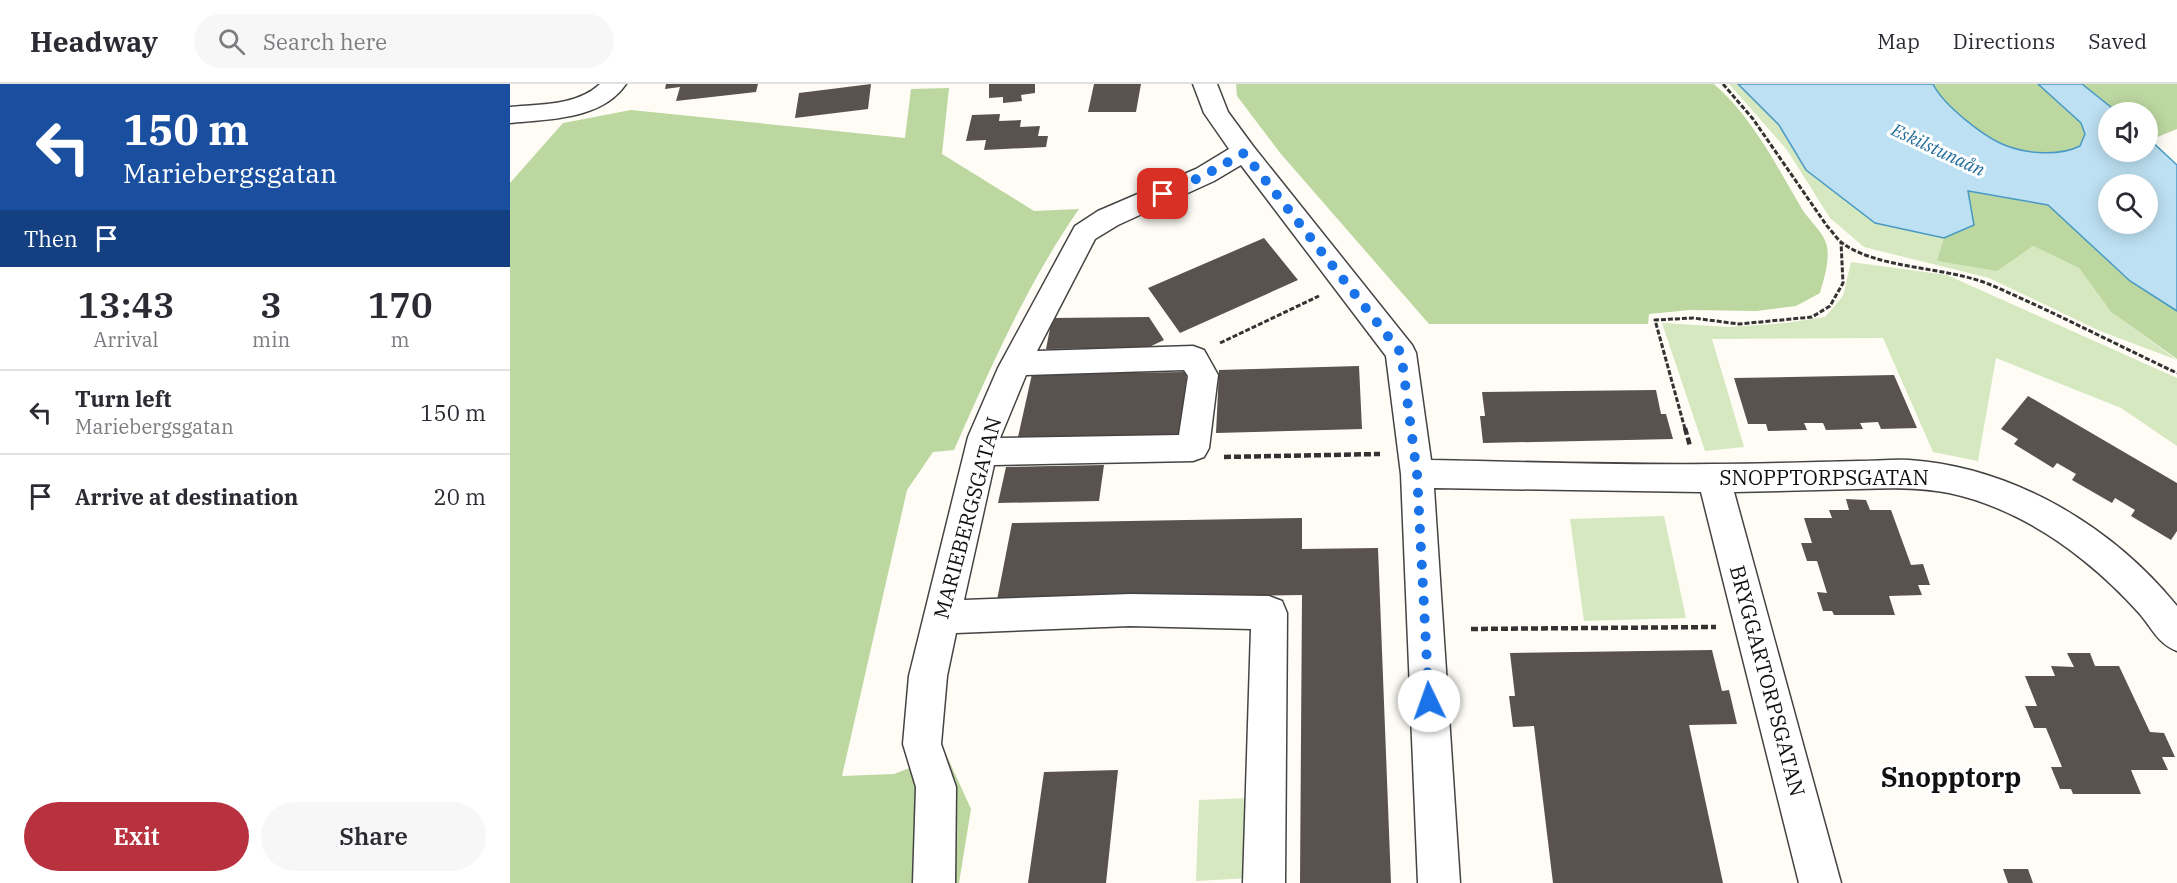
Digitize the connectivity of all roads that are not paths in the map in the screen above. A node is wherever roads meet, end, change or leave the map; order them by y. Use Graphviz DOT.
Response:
graph roads {
  1 [pos="1205,84"];
  2 [pos="611,88"];
  3 [pos="510,115"];
  4 [pos="1244,153"];
  5 [pos="1016,363"];
  6 [pos="981,452"];
  7 [pos="1417,474"];
  8 [pos="1706,478"];
  9 [pos="942,617"];
  10 [pos="2177,634"];
  11 [pos="934,883"];
  12 [pos="1264,883"];
  13 [pos="1439,883"];
  14 [pos="1820,883"];
  1 -- 4 [label="street"];
  2 -- 3 [label="street"];
  4 -- 5 [label="street, MARIEBERGSGATAN"];
  4 -- 7 [label="street"];
  5 -- 6 [label="street, MARIEBERGSGATAN"];
  5 -- 6 [label="street"];
  6 -- 9 [label="street, MARIEBERGSGATAN"];
  7 -- 8 [label="street, SNOPPTORPSGATAN"];
  7 -- 13 [label="street"];
  8 -- 10 [label="street, SNOPPTORPSGATAN"];
  8 -- 14 [label="street, BRYGGARTORPSGATAN"];
  9 -- 11 [label="street, MARIEBERGSGATAN"];
  9 -- 12 [label="street"];
}
